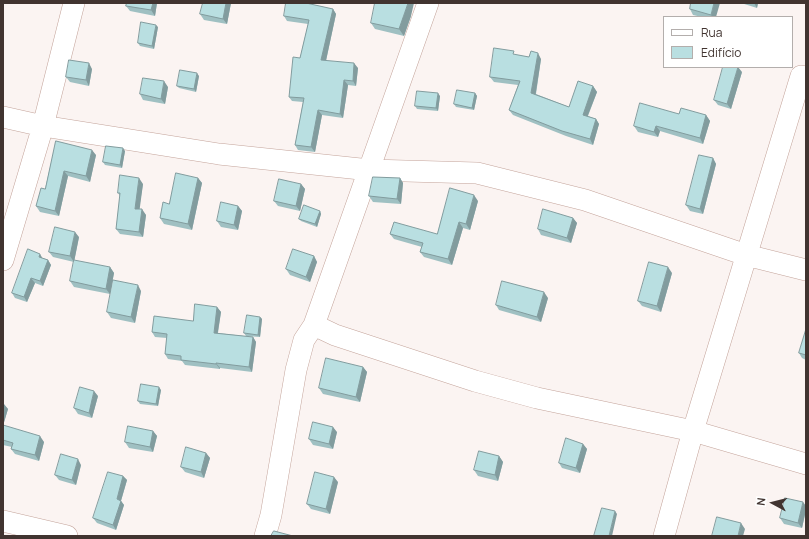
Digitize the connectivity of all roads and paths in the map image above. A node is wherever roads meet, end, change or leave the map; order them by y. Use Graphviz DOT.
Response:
graph roads {
  1 [pos="74,3"];
  2 [pos="428,3"];
  3 [pos="806,77"];
  4 [pos="3,117"];
  5 [pos="43,126"];
  6 [pos="370,170"];
  7 [pos="746,255"];
  8 [pos="3,260"];
  9 [pos="806,270"];
  10 [pos="314,325"];
  11 [pos="693,431"];
  12 [pos="806,464"];
  13 [pos="3,521"];
  14 [pos="67,536"];
  15 [pos="265,536"];
  16 [pos="664,536"];
  1 -- 5 [label="street"];
  2 -- 6 [label="street"];
  3 -- 7 [label="street"];
  4 -- 5 [label="street"];
  5 -- 6 [label="street"];
  5 -- 8 [label="street"];
  6 -- 7 [label="street"];
  6 -- 10 [label="street"];
  7 -- 9 [label="street"];
  7 -- 11 [label="street"];
  10 -- 11 [label="street"];
  10 -- 15 [label="street"];
  11 -- 12 [label="street"];
  11 -- 16 [label="street"];
  13 -- 14 [label="street"];
}
